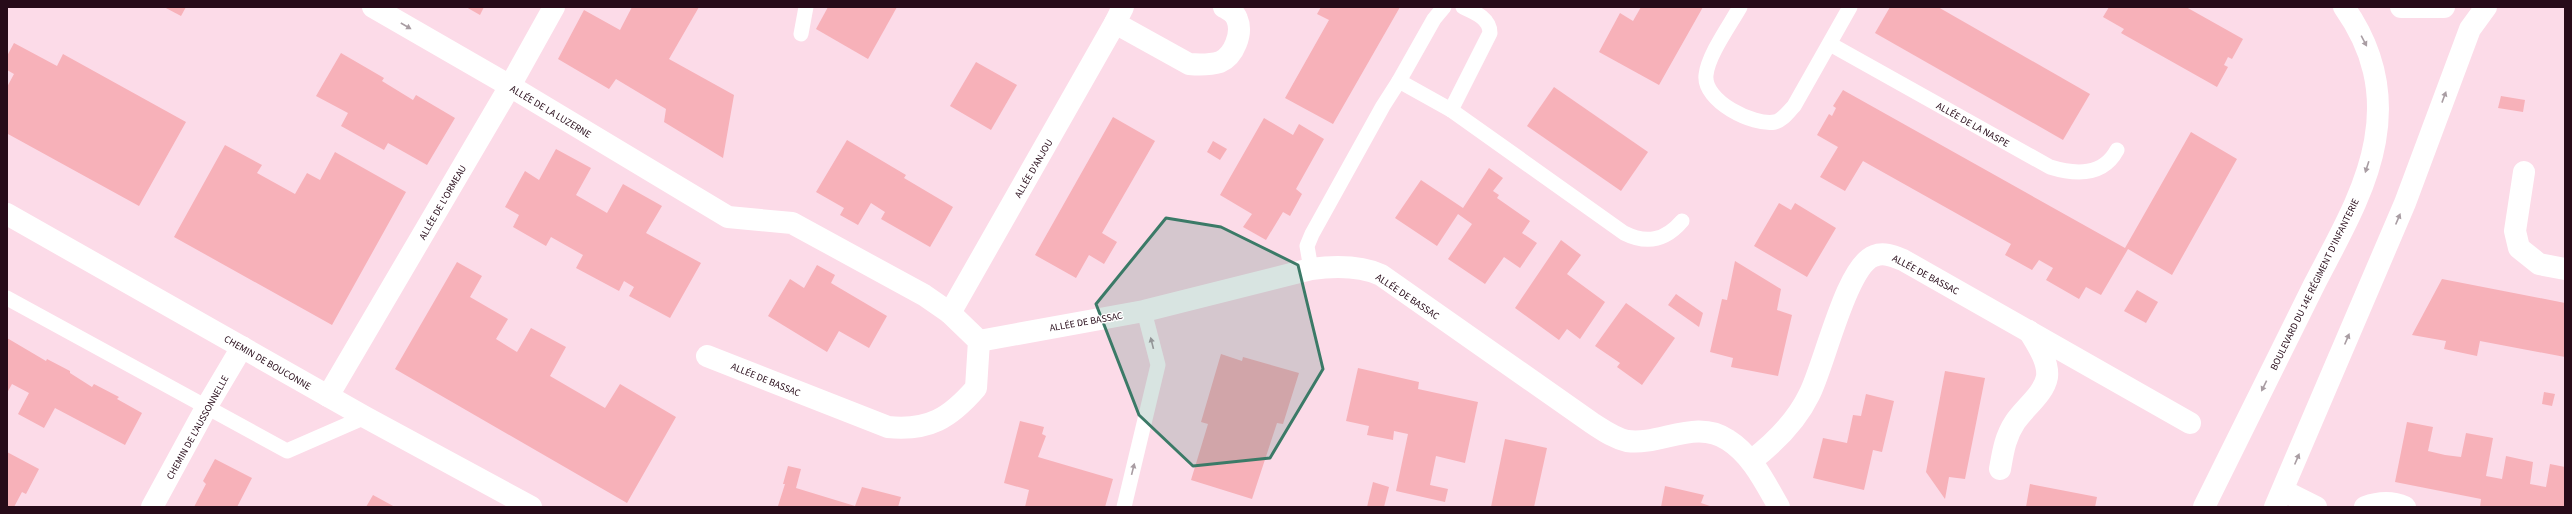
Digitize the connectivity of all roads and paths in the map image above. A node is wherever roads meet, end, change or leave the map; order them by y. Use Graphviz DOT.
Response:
graph roads {
  1 [pos="373,7"];
  2 [pos="554,7"];
  3 [pos="806,7"];
  4 [pos="1224,7"];
  5 [pos="1444,7"];
  6 [pos="1463,7"];
  7 [pos="1740,7"];
  8 [pos="1850,7"];
  9 [pos="2344,7"];
  10 [pos="2401,7"];
  11 [pos="2444,7"];
  12 [pos="2486,7"];
  13 [pos="1119,15"];
  14 [pos="801,34"];
  15 [pos="1830,44"];
  16 [pos="1399,81"];
  17 [pos="510,86"];
  18 [pos="1451,110"];
  19 [pos="2117,150"];
  20 [pos="2524,172"];
  21 [pos="7,214"];
  22 [pos="1682,221"];
  23 [pos="1311,269"];
  24 [pos="2565,269"];
  25 [pos="7,298"];
  26 [pos="1144,311"];
  27 [pos="950,313"];
  28 [pos="2029,331"];
  29 [pos="979,341"];
  30 [pos="242,347"];
  31 [pos="707,356"];
  32 [pos="328,396"];
  33 [pos="207,406"];
  34 [pos="365,417"];
  35 [pos="2190,423"];
  36 [pos="1751,461"];
  37 [pos="2000,469"];
  38 [pos="2279,499"];
  39 [pos="152,507"];
  40 [pos="531,507"];
  41 [pos="1124,507"];
  42 [pos="1779,507"];
  43 [pos="2204,507"];
  44 [pos="2316,507"];
  45 [pos="2365,507"];
  46 [pos="2405,507"];
  1 -- 17 [label="street, ALLÉE DE LA LUZERNE, one-way"];
  2 -- 17 [label="street, ALLÉE DE L'ORMEAU"];
  3 -- 14 [label="lane"];
  4 -- 13 [label="street, ALLÉE D'ANJOU"];
  5 -- 16 [label="lane"];
  6 -- 18 [label="lane"];
  7 -- 15 [label="lane"];
  8 -- 15 [label="lane"];
  9 -- 43 [label="street, BOULEVARD DU 14E RÉGIMENT D'INFANTERIE, one-way"];
  10 -- 11 [label="street"];
  38 -- 12 [label="street, one-way"];
  13 -- 27 [label="street, ALLÉE D'ANJOU"];
  15 -- 19 [label="lane, ALLÉE DE LA NASPE"];
  16 -- 18 [label="lane"];
  16 -- 23 [label="lane"];
  17 -- 27 [label="street, ALLÉE DE LA LUZERNE"];
  17 -- 32 [label="street, ALLÉE DE L'ORMEAU"];
  18 -- 22 [label="lane"];
  20 -- 24 [label="street"];
  21 -- 30 [label="street, CHEMIN DE BOUCONNE"];
  23 -- 26 [label="street, ALLÉE DE BASSAC"];
  23 -- 36 [label="street, ALLÉE DE BASSAC"];
  25 -- 33 [label="lane"];
  26 -- 29 [label="street, ALLÉE DE BASSAC"];
  41 -- 26 [label="lane, one-way"];
  27 -- 29 [label="street"];
  28 -- 35 [label="street, ALLÉE DE BASSAC"];
  28 -- 36 [label="street, ALLÉE DE BASSAC"];
  28 -- 37 [label="street"];
  29 -- 31 [label="street, ALLÉE DE BASSAC"];
  30 -- 32 [label="street, CHEMIN DE BOUCONNE"];
  30 -- 33 [label="street, CHEMIN DE L'AUSSONNELLE"];
  32 -- 34 [label="street, CHEMIN DE BOUCONNE"];
  33 -- 34 [label="lane"];
  33 -- 39 [label="street, CHEMIN DE L'AUSSONNELLE"];
  34 -- 40 [label="street, CHEMIN DE BOUCONNE"];
  36 -- 42 [label="street, ALLÉE DE BASSAC"];
  38 -- 44 [label="street"];
  45 -- 46 [label="street"];
}
